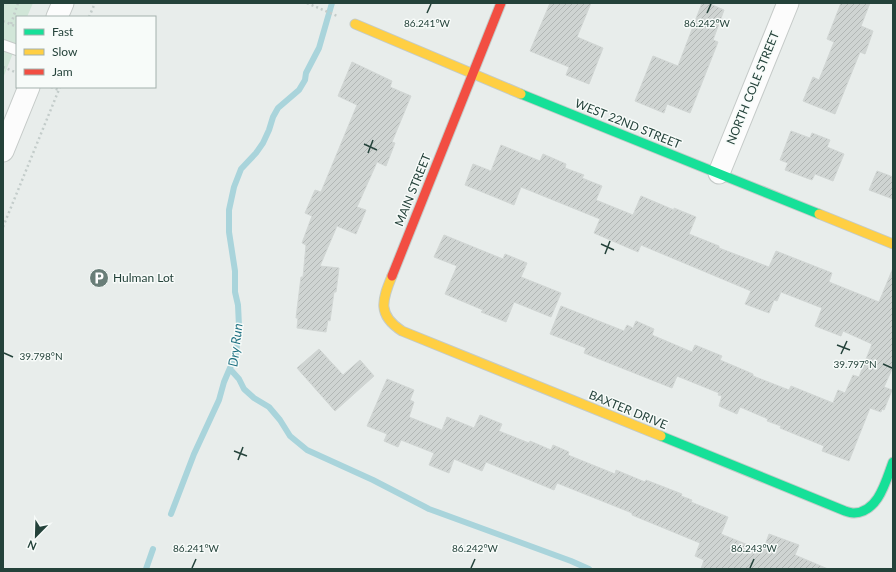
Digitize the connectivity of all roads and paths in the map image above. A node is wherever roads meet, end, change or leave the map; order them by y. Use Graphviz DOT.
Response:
graph roads {
  1 [pos="18,3"];
  2 [pos="63,3"];
  3 [pos="95,3"];
  4 [pos="501,3"];
  5 [pos="788,3"];
  6 [pos="308,4"];
  7 [pos="57,16"];
  8 [pos="89,16"];
  9 [pos="3,21"];
  10 [pos="11,24"];
  11 [pos="355,24"];
  12 [pos="16,26"];
  13 [pos="3,45"];
  14 [pos="16,50"];
  15 [pos="3,67"];
  16 [pos="16,73"];
  17 [pos="472,74"];
  18 [pos="29,88"];
  19 [pos="59,88"];
  20 [pos="3,151"];
  21 [pos="719,173"];
  22 [pos="3,227"];
  23 [pos="893,244"];
  24 [pos="386,316"];
  25 [pos="893,462"];
  1 -- 10 [label="path"];
  2 -- 7 [label="street"];
  3 -- 8 [label="path"];
  4 -- 17 [label="street, MAIN STREET"];
  5 -- 21 [label="street, NORTH COLE STREET"];
  6 -- 11 [label="path"];
  9 -- 10 [label="path"];
  10 -- 12 [label="path"];
  11 -- 17 [label="street, WEST 22ND STREET"];
  13 -- 14 [label="lane"];
  15 -- 16 [label="path"];
  17 -- 21 [label="street, WEST 22ND STREET"];
  17 -- 24 [label="street, MAIN STREET"];
  18 -- 20 [label="street"];
  19 -- 22 [label="path"];
  21 -- 23 [label="street, WEST 22ND STREET"];
  24 -- 25 [label="street, BAXTER DRIVE"];
}
